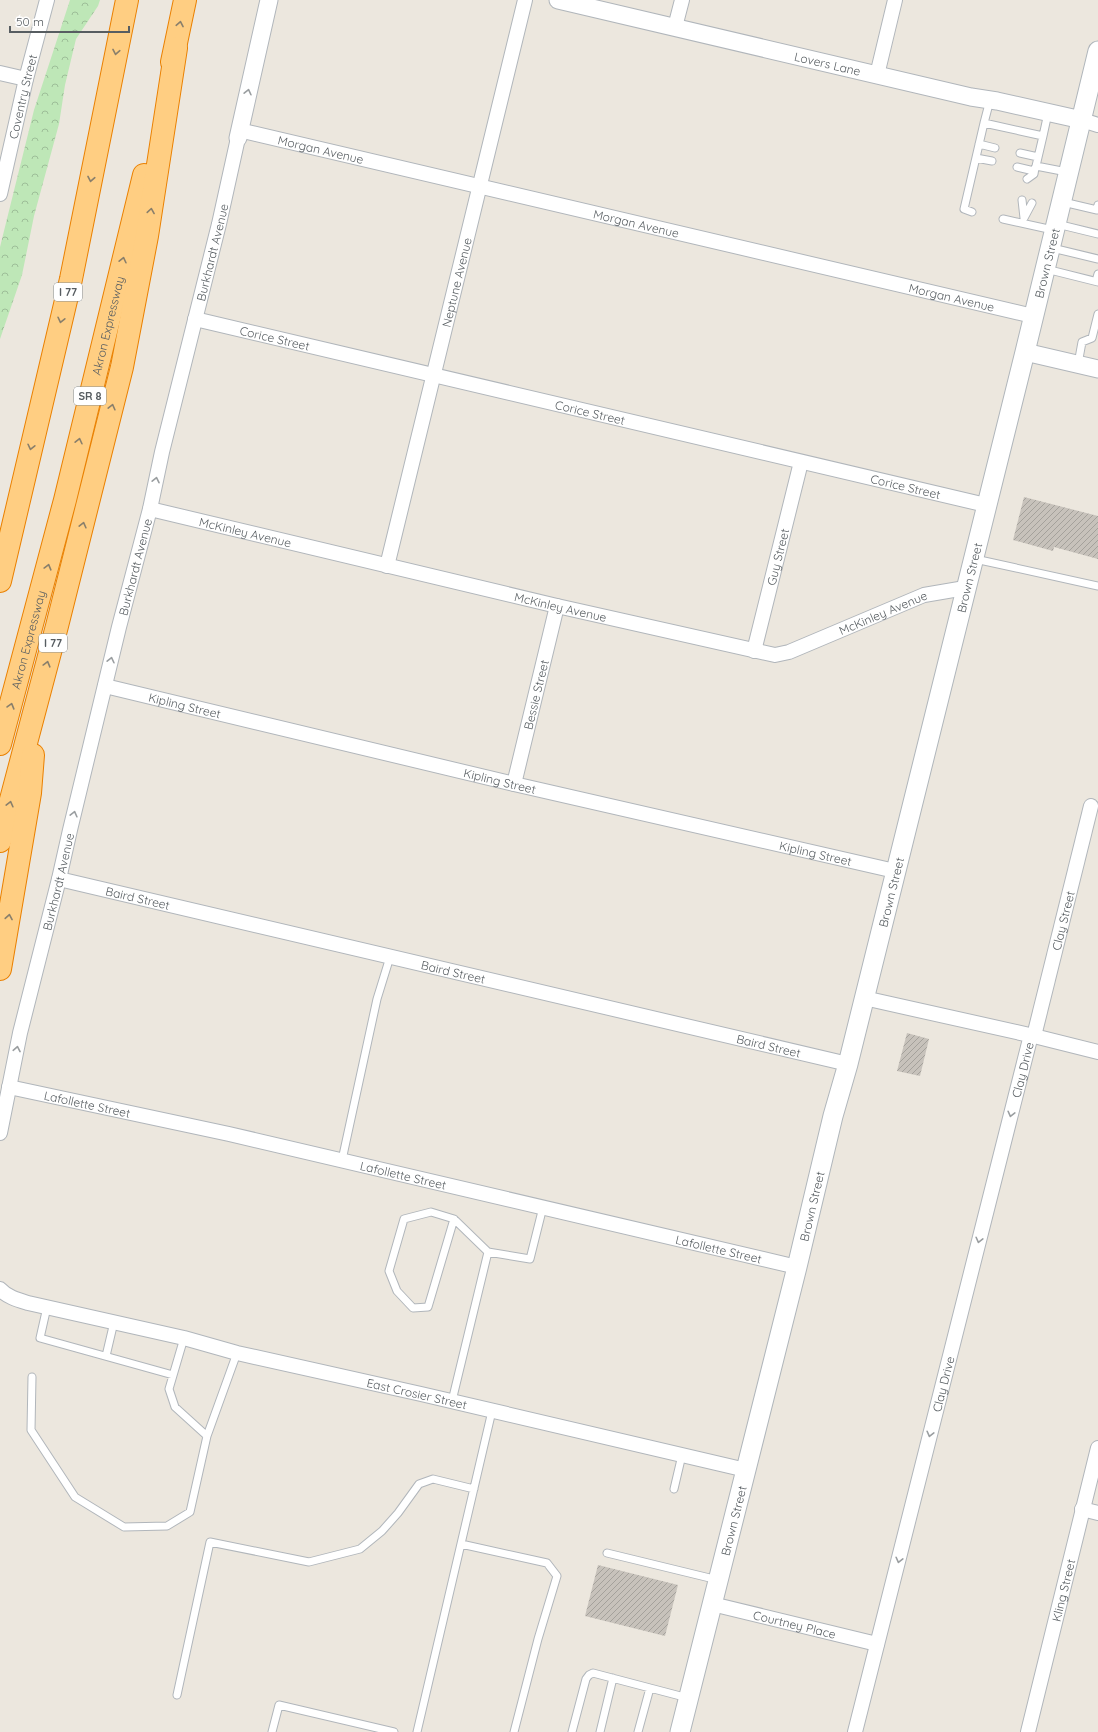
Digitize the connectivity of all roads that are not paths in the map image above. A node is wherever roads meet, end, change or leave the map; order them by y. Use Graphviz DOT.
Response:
graph roads {
  1 [pos="47,0"];
  2 [pos="127,0"];
  3 [pos="185,0"];
  4 [pos="269,0"];
  5 [pos="525,0"];
  6 [pos="558,0"];
  7 [pos="682,0"];
  8 [pos="894,0"];
  9 [pos="675,27"];
  10 [pos="176,48"];
  11 [pos="1098,51"];
  12 [pos="0,73"];
  13 [pos="877,75"];
  14 [pos="26,79"];
  15 [pos="990,100"];
  16 [pos="1048,113"];
  17 [pos="1090,122"];
  18 [pos="984,123"];
  19 [pos="238,134"];
  20 [pos="1043,136"];
  21 [pos="979,144"];
  22 [pos="995,148"];
  23 [pos="1020,153"];
  24 [pos="1038,157"];
  25 [pos="976,158"];
  26 [pos="992,161"];
  27 [pos="1017,167"];
  28 [pos="1035,171"];
  29 [pos="1069,173"];
  30 [pos="1027,179"];
  31 [pos="1037,182"];
  32 [pos="480,186"];
  33 [pos="0,194"];
  34 [pos="1022,200"];
  35 [pos="1062,202"];
  36 [pos="1032,203"];
  37 [pos="1098,205"];
  38 [pos="972,212"];
  39 [pos="1003,219"];
  40 [pos="1023,221"];
  41 [pos="1054,234"];
  42 [pos="1098,234"];
  43 [pos="1098,259"];
  44 [pos="1046,269"];
  45 [pos="1098,274"];
  46 [pos="1097,282"];
  47 [pos="1098,314"];
  48 [pos="1033,316"];
  49 [pos="195,319"];
  50 [pos="1095,340"];
  51 [pos="1025,352"];
  52 [pos="1078,364"];
  53 [pos="1098,369"];
  54 [pos="434,375"];
  55 [pos="801,462"];
  56 [pos="986,505"];
  57 [pos="150,510"];
  58 [pos="973,558"];
  59 [pos="387,566"];
  60 [pos="0,582"];
  61 [pos="1098,586"];
  62 [pos="965,588"];
  63 [pos="557,606"];
  64 [pos="754,651"];
  65 [pos="105,686"];
  66 [pos="36,702"];
  67 [pos="0,744"];
  68 [pos="514,784"];
  69 [pos="1093,808"];
  70 [pos="0,841"];
  71 [pos="895,871"];
  72 [pos="59,879"];
  73 [pos="390,956"];
  74 [pos="0,969"];
  75 [pos="864,998"];
  76 [pos="1032,1036"];
  77 [pos="1098,1052"];
  78 [pos="848,1064"];
  79 [pos="9,1087"];
  80 [pos="0,1133"];
  81 [pos="342,1160"];
  82 [pos="543,1207"];
  83 [pos="454,1219"];
  84 [pos="488,1252"];
  85 [pos="797,1267"];
  86 [pos="0,1289"];
  87 [pos="47,1307"];
  88 [pos="114,1322"];
  89 [pos="184,1338"];
  90 [pos="237,1353"];
  91 [pos="106,1356"];
  92 [pos="173,1375"];
  93 [pos="32,1377"];
  94 [pos="452,1401"];
  95 [pos="492,1411"];
  96 [pos="207,1436"];
  97 [pos="1098,1448"];
  98 [pos="682,1455"];
  99 [pos="746,1470"];
  100 [pos="474,1489"];
  101 [pos="674,1489"];
  102 [pos="1082,1510"];
  103 [pos="1098,1513"];
  104 [pos="461,1544"];
  105 [pos="607,1553"];
  106 [pos="718,1580"];
  107 [pos="712,1604"];
  108 [pos="877,1644"];
  109 [pos="613,1678"];
  110 [pos="650,1688"];
  111 [pos="177,1695"];
  112 [pos="689,1698"];
  113 [pos="272,1732"];
  114 [pos="394,1732"];
  115 [pos="417,1732"];
  116 [pos="514,1732"];
  117 [pos="572,1732"];
  118 [pos="600,1732"];
  119 [pos="638,1732"];
  120 [pos="680,1732"];
  121 [pos="855,1732"];
  122 [pos="1028,1732"];
  1 -- 14 [label="street, Coventry Street"];
  2 -- 60 [label="highway, I 77, one-way"];
  10 -- 3 [label="highway, Akron Expressway / I 77, one-way"];
  19 -- 4 [label="street, Burkhardt Avenue, one-way"];
  5 -- 32 [label="street, Neptune Avenue"];
  6 -- 9 [label="street, Lovers Lane"];
  7 -- 9 [label="street"];
  8 -- 13 [label="street"];
  9 -- 13 [label="street, Lovers Lane"];
  66 -- 10 [label="highway, I 77, one-way"];
  67 -- 10 [label="highway, Akron Expressway / SR 8, one-way"];
  11 -- 17 [label="main road, Brown Street"];
  12 -- 14 [label="street"];
  13 -- 15 [label="street, Lovers Lane"];
  14 -- 33 [label="street, Coventry Street"];
  15 -- 16 [label="street, Lovers Lane"];
  15 -- 18 [label="lane"];
  16 -- 17 [label="street, Lovers Lane"];
  16 -- 20 [label="lane"];
  17 -- 29 [label="main road, Brown Street"];
  18 -- 20 [label="lane"];
  18 -- 21 [label="lane"];
  19 -- 32 [label="street, Morgan Avenue"];
  19 -- 49 [label="street, Burkhardt Avenue"];
  20 -- 24 [label="lane"];
  21 -- 22 [label="lane"];
  21 -- 25 [label="lane"];
  23 -- 24 [label="lane"];
  24 -- 28 [label="lane"];
  25 -- 26 [label="lane"];
  25 -- 38 [label="lane"];
  27 -- 28 [label="lane"];
  28 -- 29 [label="lane"];
  28 -- 30 [label="lane"];
  28 -- 31 [label="lane"];
  29 -- 35 [label="main road, Brown Street"];
  32 -- 48 [label="street, Morgan Avenue"];
  32 -- 54 [label="street, Neptune Avenue"];
  34 -- 40 [label="lane"];
  35 -- 37 [label="lane"];
  35 -- 41 [label="main road, Brown Street"];
  36 -- 40 [label="lane"];
  39 -- 40 [label="lane"];
  40 -- 41 [label="lane"];
  41 -- 42 [label="lane"];
  41 -- 43 [label="lane"];
  41 -- 44 [label="main road, Brown Street"];
  44 -- 46 [label="lane"];
  44 -- 48 [label="main road, Brown Street"];
  45 -- 46 [label="lane"];
  47 -- 50 [label="lane"];
  48 -- 51 [label="main road, Brown Street"];
  49 -- 54 [label="street, Corice Street"];
  57 -- 49 [label="street, Burkhardt Avenue, one-way"];
  50 -- 52 [label="lane"];
  51 -- 52 [label="street"];
  51 -- 56 [label="main road, Brown Street"];
  52 -- 53 [label="street"];
  54 -- 55 [label="street, Corice Street"];
  54 -- 59 [label="street, Neptune Avenue"];
  55 -- 56 [label="street, Corice Street"];
  55 -- 64 [label="street, Guy Street"];
  56 -- 58 [label="main road, Brown Street"];
  57 -- 59 [label="street, McKinley Avenue"];
  65 -- 57 [label="street, Burkhardt Avenue, one-way"];
  58 -- 61 [label="lane"];
  58 -- 62 [label="main road, Brown Street"];
  59 -- 63 [label="street, McKinley Avenue"];
  62 -- 64 [label="street, McKinley Avenue"];
  62 -- 71 [label="main road, Brown Street"];
  63 -- 64 [label="street, McKinley Avenue"];
  63 -- 68 [label="street, Bessie Street"];
  65 -- 68 [label="street, Kipling Street"];
  72 -- 65 [label="street, Burkhardt Avenue, one-way"];
  70 -- 66 [label="highway, I 77, one-way"];
  74 -- 66 [label="highway, one-way"];
  68 -- 71 [label="street, Kipling Street"];
  69 -- 76 [label="street, Clay Street"];
  71 -- 75 [label="main road, Brown Street"];
  72 -- 73 [label="street, Baird Street"];
  79 -- 72 [label="street, Burkhardt Avenue, one-way"];
  73 -- 78 [label="street, Baird Street"];
  73 -- 81 [label="lane"];
  75 -- 76 [label="street"];
  75 -- 78 [label="main road, Brown Street"];
  76 -- 77 [label="street"];
  76 -- 108 [label="street, Clay Drive, one-way"];
  78 -- 85 [label="main road, Brown Street"];
  79 -- 80 [label="street, Burkhardt Avenue"];
  79 -- 81 [label="street, Lafollette Street"];
  81 -- 82 [label="street, Lafollette Street"];
  82 -- 84 [label="lane"];
  82 -- 85 [label="street, Lafollette Street"];
  83 -- 83 [label="lane"];
  83 -- 84 [label="lane"];
  84 -- 94 [label="lane"];
  85 -- 99 [label="main road, Brown Street"];
  86 -- 87 [label="street"];
  87 -- 88 [label="street, East Crosier Street"];
  87 -- 91 [label="lane"];
  88 -- 89 [label="street, East Crosier Street"];
  88 -- 91 [label="lane"];
  89 -- 90 [label="street, East Crosier Street"];
  89 -- 92 [label="lane"];
  90 -- 94 [label="street, East Crosier Street"];
  90 -- 96 [label="lane"];
  91 -- 92 [label="lane"];
  92 -- 96 [label="lane"];
  93 -- 96 [label="lane"];
  94 -- 95 [label="street, East Crosier Street"];
  95 -- 98 [label="street, East Crosier Street"];
  95 -- 100 [label="lane"];
  97 -- 102 [label="street, Kling Street"];
  98 -- 99 [label="street, East Crosier Street"];
  98 -- 101 [label="lane"];
  99 -- 106 [label="main road, Brown Street"];
  100 -- 104 [label="lane"];
  100 -- 111 [label="lane"];
  102 -- 103 [label="street"];
  102 -- 122 [label="street, Kling Street"];
  104 -- 115 [label="lane"];
  104 -- 116 [label="lane"];
  105 -- 106 [label="lane"];
  106 -- 107 [label="main road, Brown Street"];
  107 -- 108 [label="street, Courtney Place"];
  107 -- 112 [label="main road, Brown Street"];
  108 -- 121 [label="street, Clay Drive"];
  109 -- 110 [label="lane"];
  109 -- 117 [label="lane"];
  109 -- 118 [label="lane"];
  110 -- 112 [label="lane"];
  110 -- 119 [label="lane"];
  112 -- 120 [label="main road, Brown Street"];
  113 -- 114 [label="lane"];
}
